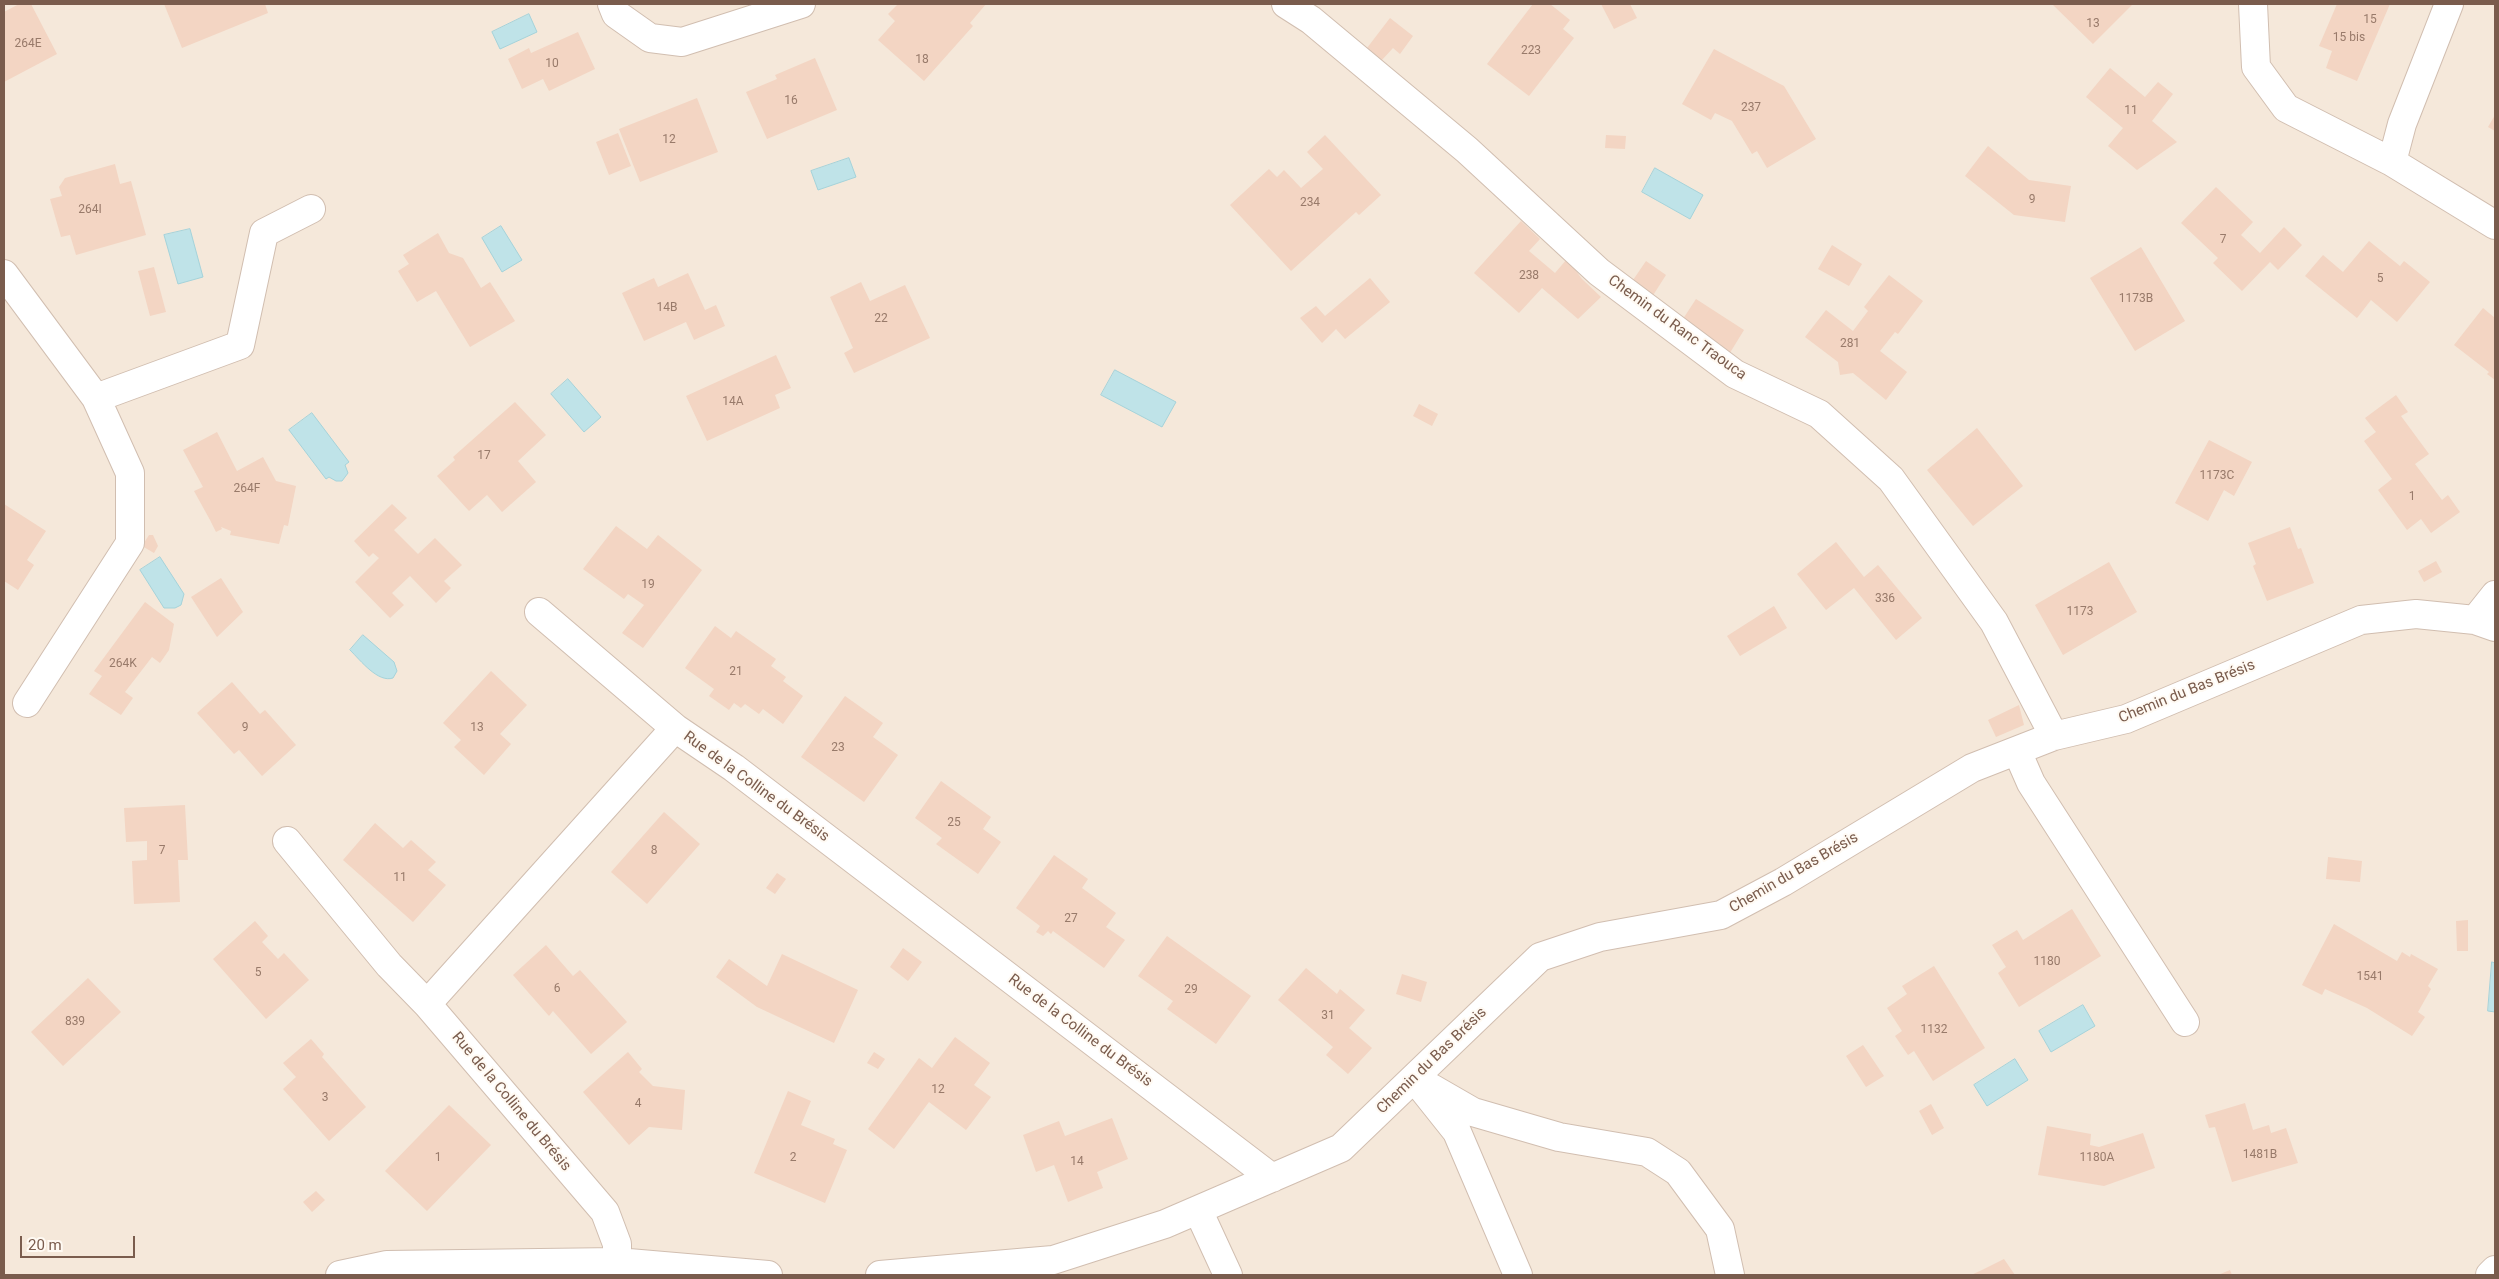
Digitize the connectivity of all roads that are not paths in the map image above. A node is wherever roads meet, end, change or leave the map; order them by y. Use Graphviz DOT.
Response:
graph roads {
  1 [pos="612,4"];
  2 [pos="801,4"];
  3 [pos="1286,4"];
  4 [pos="2253,4"];
  5 [pos="2450,4"];
  6 [pos="2392,162"];
  7 [pos="311,209"];
  8 [pos="2495,226"];
  9 [pos="4,274"];
  10 [pos="96,398"];
  11 [pos="2495,595"];
  12 [pos="538,612"];
  13 [pos="2485,623"];
  14 [pos="27,703"];
  15 [pos="675,728"];
  16 [pos="2054,736"];
  17 [pos="2017,751"];
  18 [pos="287,841"];
  19 [pos="427,1004"];
  20 [pos="2185,1022"];
  21 [pos="1414,1078"];
  22 [pos="1272,1178"];
  23 [pos="1198,1210"];
  24 [pos="617,1262"];
  25 [pos="2495,1270"];
  26 [pos="741,1274"];
  27 [pos="340,1275"];
  28 [pos="768,1275"];
  29 [pos="880,1275"];
  30 [pos="1228,1275"];
  31 [pos="1518,1275"];
  32 [pos="1730,1275"];
  33 [pos="2490,1275"];
  1 -- 2 [label="street"];
  3 -- 16 [label="street, Chemin du Ranc Traouca"];
  4 -- 6 [label="street"];
  5 -- 6 [label="street"];
  6 -- 8 [label="street"];
  7 -- 10 [label="street"];
  9 -- 10 [label="street"];
  10 -- 14 [label="street"];
  11 -- 13 [label="street"];
  12 -- 15 [label="street"];
  13 -- 16 [label="street, Chemin du Bas Brésis"];
  15 -- 19 [label="street, Rue de la Colline du Brésis"];
  15 -- 22 [label="street, Rue de la Colline du Brésis"];
  16 -- 17 [label="street, Chemin du Bas Brésis"];
  17 -- 20 [label="street"];
  17 -- 21 [label="street, Chemin du Bas Brésis"];
  18 -- 19 [label="street"];
  19 -- 24 [label="street, Rue de la Colline du Brésis"];
  21 -- 22 [label="street, Chemin du Bas Brésis"];
  21 -- 31 [label="street"];
  21 -- 32 [label="street"];
  22 -- 23 [label="street, Chemin du Bas Brésis"];
  23 -- 29 [label="street, Chemin du Bas Brésis"];
  23 -- 30 [label="street"];
  24 -- 26 [label="street"];
  24 -- 27 [label="street"];
  25 -- 33 [label="street"];
  26 -- 28 [label="street"];
}
